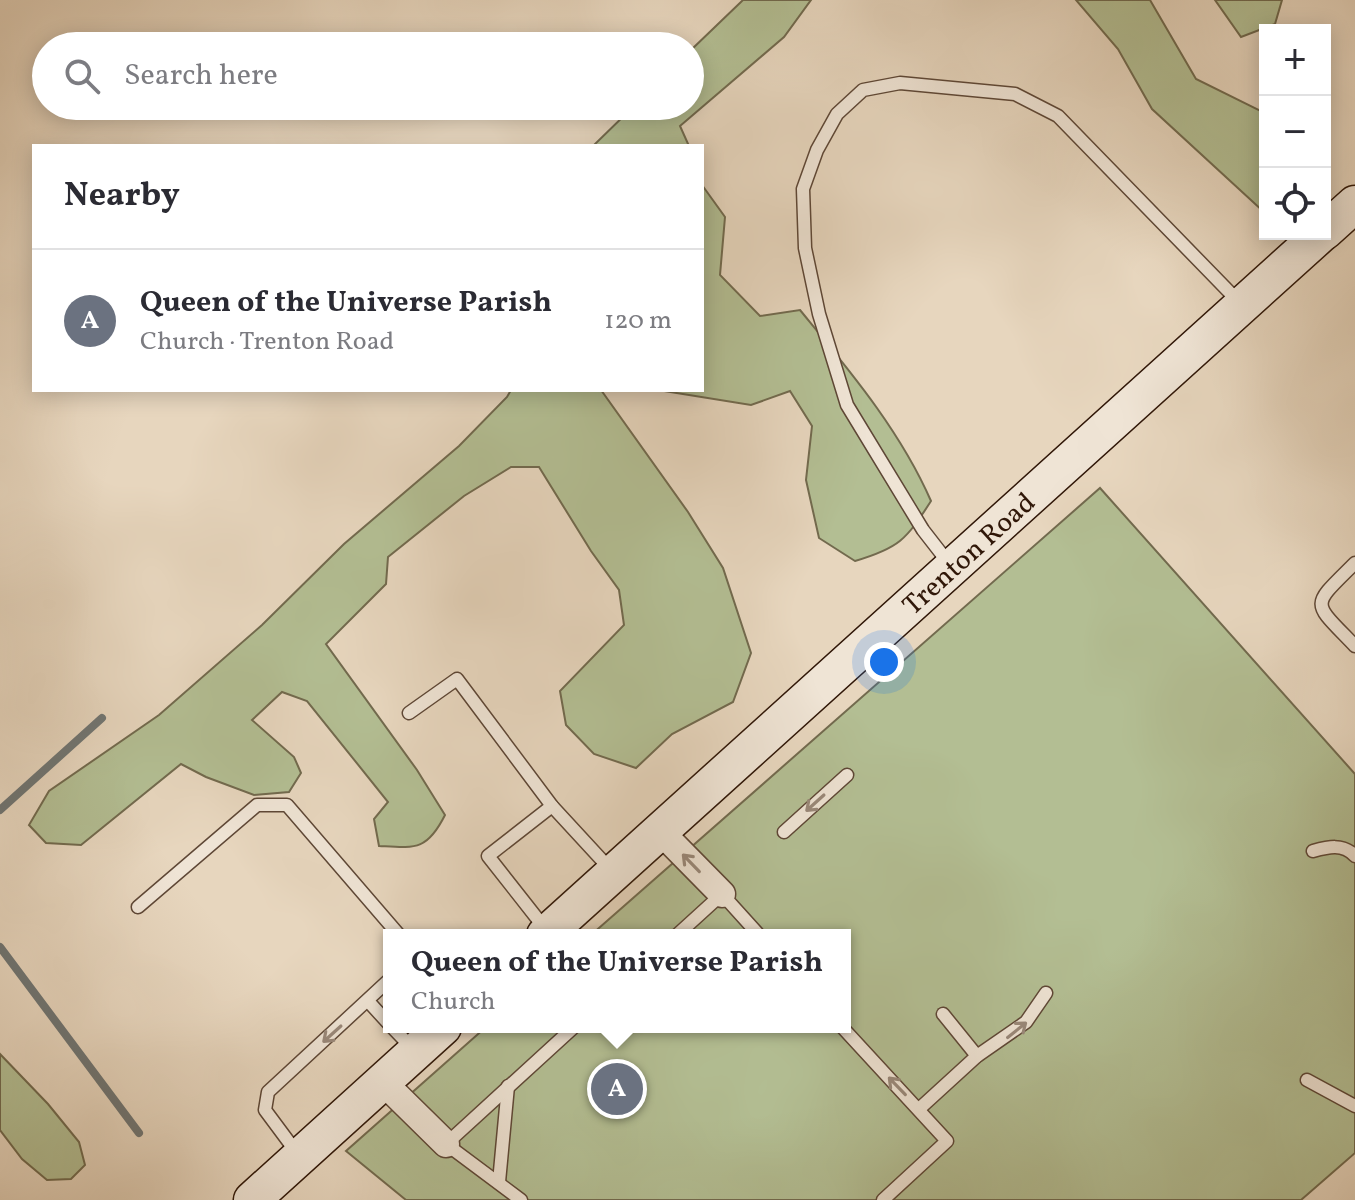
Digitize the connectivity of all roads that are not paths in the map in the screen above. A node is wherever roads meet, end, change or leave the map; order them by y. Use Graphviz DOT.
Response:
graph roads {
  1 [pos="1355,204"];
  2 [pos="1331,225"];
  3 [pos="1314,240"];
  4 [pos="1242,305"];
  5 [pos="1355,563"];
  6 [pos="952,567"];
  7 [pos="1355,646"];
  8 [pos="409,713"];
  9 [pos="847,775"];
  10 [pos="552,806"];
  11 [pos="660,831"];
  12 [pos="784,832"];
  13 [pos="1313,851"];
  14 [pos="1355,856"];
  15 [pos="614,873"];
  16 [pos="722,894"];
  17 [pos="138,907"];
  18 [pos="394,929"];
  19 [pos="542,929"];
  20 [pos="552,929"];
  21 [pos="684,929"];
  22 [pos="754,929"];
  23 [pos="383,986"];
  24 [pos="1046,993"];
  25 [pos="368,1001"];
  26 [pos="943,1014"];
  27 [pos="383,1017"];
  28 [pos="567,1033"];
  29 [pos="848,1033"];
  30 [pos="399,1034"];
  31 [pos="977,1056"];
  32 [pos="1307,1080"];
  33 [pos="383,1082"];
  34 [pos="508,1086"];
  35 [pos="1355,1106"];
  36 [pos="919,1109"];
  37 [pos="446,1144"];
  38 [pos="300,1157"];
  39 [pos="499,1182"];
  40 [pos="252,1200"];
  41 [pos="521,1200"];
  42 [pos="883,1200"];
  1 -- 2 [label="main road, Trenton Road"];
  3 -- 4 [label="main road, Trenton Road"];
  4 -- 6 [label="main road, Trenton Road"];
  4 -- 6 [label="lane"];
  5 -- 7 [label="lane"];
  6 -- 11 [label="main road, Trenton Road"];
  8 -- 10 [label="lane"];
  9 -- 12 [label="lane, one-way"];
  10 -- 15 [label="lane"];
  10 -- 19 [label="lane"];
  11 -- 15 [label="main road, Trenton Road"];
  16 -- 11 [label="street, one-way"];
  13 -- 14 [label="lane"];
  15 -- 20 [label="main road, Trenton Road"];
  16 -- 21 [label="lane"];
  16 -- 22 [label="lane"];
  17 -- 18 [label="lane"];
  23 -- 25 [label="lane"];
  31 -- 24 [label="lane, one-way"];
  25 -- 27 [label="lane"];
  25 -- 38 [label="lane, one-way"];
  26 -- 31 [label="lane"];
  28 -- 34 [label="lane"];
  36 -- 29 [label="lane, one-way"];
  30 -- 33 [label="main road"];
  31 -- 36 [label="lane"];
  32 -- 35 [label="lane"];
  33 -- 37 [label="street"];
  33 -- 38 [label="main road"];
  34 -- 37 [label="lane"];
  34 -- 39 [label="lane"];
  36 -- 42 [label="lane"];
  37 -- 39 [label="lane"];
  38 -- 40 [label="main road"];
  39 -- 41 [label="lane"];
}
